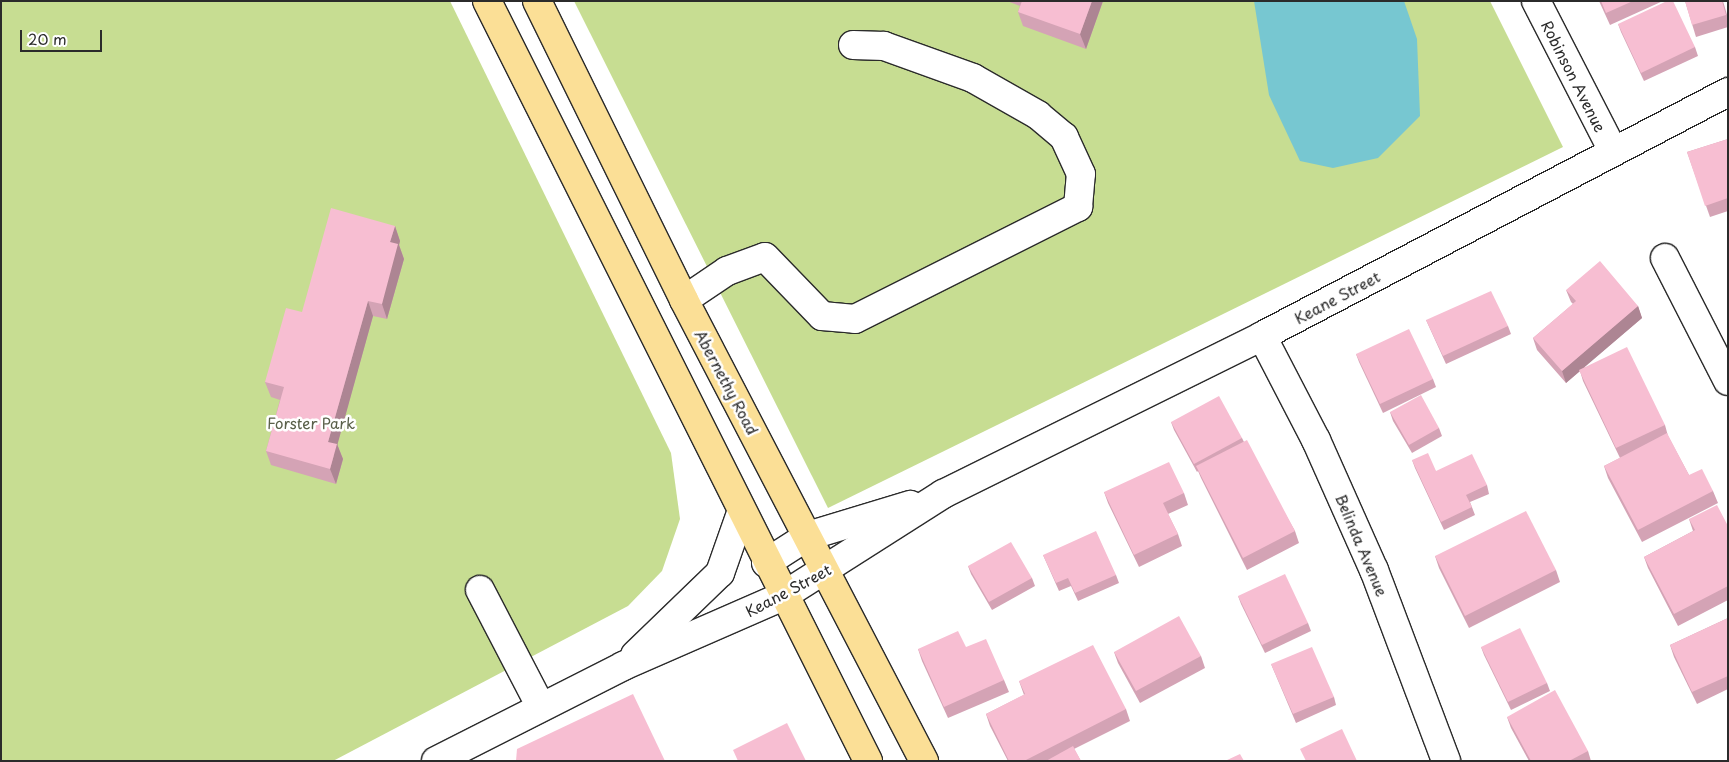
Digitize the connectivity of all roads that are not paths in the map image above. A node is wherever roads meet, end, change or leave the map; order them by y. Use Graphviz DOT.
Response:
graph roads {
  1 [pos="486,1"];
  2 [pos="537,1"];
  3 [pos="1536,1"];
  4 [pos="853,45"];
  5 [pos="1728,92"];
  6 [pos="1613,151"];
  7 [pos="1665,258"];
  8 [pos="684,300"];
  9 [pos="1262,336"];
  10 [pos="1728,381"];
  11 [pos="943,494"];
  12 [pos="741,513"];
  13 [pos="808,536"];
  14 [pos="766,563"];
  15 [pos="825,570"];
  16 [pos="480,590"];
  17 [pos="783,596"];
  18 [pos="622,666"];
  19 [pos="541,707"];
  20 [pos="445,759"];
  21 [pos="868,761"];
  22 [pos="924,761"];
  23 [pos="1446,761"];
  1 -- 12 [label="main road"];
  2 -- 8 [label="main road, Abernethy Road"];
  3 -- 6 [label="street, Robinson Avenue"];
  4 -- 8 [label="street"];
  5 -- 6 [label="street, Keane Street"];
  6 -- 9 [label="street, Keane Street"];
  7 -- 10 [label="street"];
  8 -- 13 [label="main road, Abernethy Road"];
  9 -- 11 [label="street, Keane Street"];
  9 -- 23 [label="street, Belinda Avenue"];
  11 -- 13 [label="street, Keane Street"];
  11 -- 15 [label="street, Keane Street"];
  12 -- 14 [label="main road"];
  12 -- 18 [label="street, Keane Street"];
  13 -- 14 [label="street, Keane Street"];
  13 -- 15 [label="main road, Abernethy Road"];
  14 -- 17 [label="main road"];
  15 -- 17 [label="street, Keane Street"];
  15 -- 22 [label="main road, Abernethy Road"];
  16 -- 19 [label="street"];
  17 -- 18 [label="street, Keane Street"];
  17 -- 21 [label="main road"];
  18 -- 19 [label="street, Keane Street"];
  19 -- 20 [label="street, Keane Street"];
}
